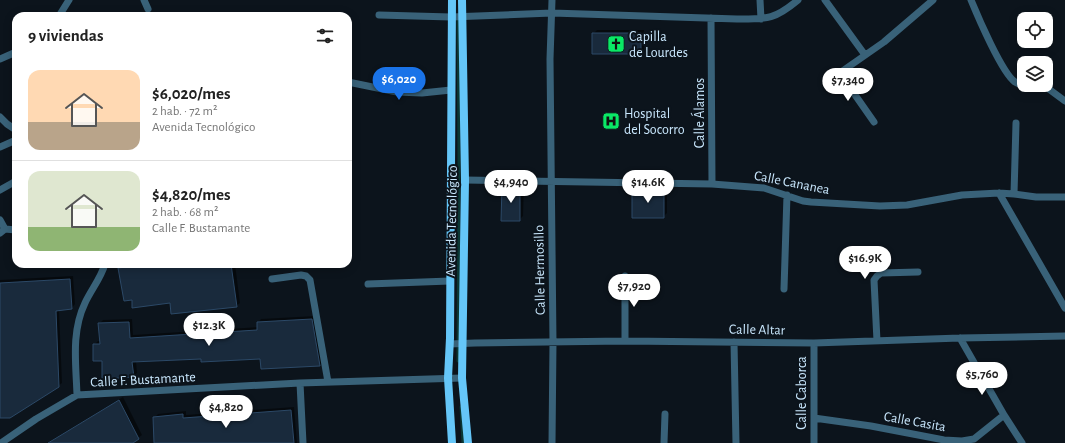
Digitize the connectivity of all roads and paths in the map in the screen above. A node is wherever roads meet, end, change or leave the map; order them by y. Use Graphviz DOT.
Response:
graph roads {
  1 [pos="69,0"];
  2 [pos="144,0"];
  3 [pos="452,0"];
  4 [pos="462,0"];
  5 [pos="552,0"];
  6 [pos="760,0"];
  7 [pos="798,0"];
  8 [pos="825,0"];
  9 [pos="933,0"];
  10 [pos="971,0"];
  11 [pos="148,9"];
  12 [pos="62,12"];
  13 [pos="552,13"];
  14 [pos="379,15"];
  15 [pos="462,16"];
  16 [pos="451,17"];
  17 [pos="711,18"];
  18 [pos="761,19"];
  19 [pos="12,54"];
  20 [pos="865,55"];
  21 [pos="0,59"];
  22 [pos="352,83"];
  23 [pos="1017,83"];
  24 [pos="451,90"];
  25 [pos="1053,92"];
  26 [pos="1065,101"];
  27 [pos="0,117"];
  28 [pos="874,122"];
  29 [pos="1016,123"];
  30 [pos="12,127"];
  31 [pos="12,142"];
  32 [pos="0,147"];
  33 [pos="465,180"];
  34 [pos="551,181"];
  35 [pos="12,182"];
  36 [pos="712,184"];
  37 [pos="0,190"];
  38 [pos="999,193"];
  39 [pos="1014,194"];
  40 [pos="787,195"];
  41 [pos="1065,197"];
  42 [pos="0,220"];
  43 [pos="12,230"];
  44 [pos="2,231"];
  45 [pos="103,268"];
  46 [pos="918,272"];
  47 [pos="625,276"];
  48 [pos="272,279"];
  49 [pos="450,281"];
  50 [pos="368,284"];
  51 [pos="784,290"];
  52 [pos="1065,308"];
  53 [pos="1065,336"];
  54 [pos="960,338"];
  55 [pos="625,341"];
  56 [pos="877,341"];
  57 [pos="553,342"];
  58 [pos="734,342"];
  59 [pos="814,343"];
  60 [pos="450,344"];
  61 [pos="463,344"];
  62 [pos="448,378"];
  63 [pos="462,378"];
  64 [pos="328,382"];
  65 [pos="300,384"];
  66 [pos="77,395"];
  67 [pos="665,414"];
  68 [pos="1004,415"];
  69 [pos="814,418"];
  70 [pos="1,443"];
  71 [pos="303,443"];
  72 [pos="452,443"];
  73 [pos="468,443"];
  74 [pos="552,443"];
  75 [pos="664,443"];
  76 [pos="736,443"];
  77 [pos="814,443"];
  78 [pos="1022,443"];
  1 -- 12 [label="street"];
  2 -- 11 [label="street"];
  3 -- 16 [label="main road, Avenida Tecnológico"];
  4 -- 15 [label="main road, Avenida Tecnológico"];
  5 -- 13 [label="street, Calle Hermosillo"];
  6 -- 18 [label="street"];
  7 -- 18 [label="street"];
  8 -- 20 [label="street"];
  9 -- 20 [label="street"];
  10 -- 23 [label="street"];
  13 -- 15 [label="street"];
  13 -- 17 [label="street"];
  13 -- 34 [label="street, Calle Hermosillo"];
  14 -- 16 [label="street"];
  15 -- 16 [label="street"];
  15 -- 33 [label="main road, Avenida Tecnológico"];
  16 -- 24 [label="main road, Avenida Tecnológico"];
  17 -- 18 [label="street"];
  17 -- 36 [label="street, Calle Álamos"];
  19 -- 21 [label="street"];
  20 -- 28 [label="street"];
  22 -- 24 [label="street"];
  24 -- 49 [label="main road, Avenida Tecnológico"];
  25 -- 26 [label="street"];
  27 -- 30 [label="street"];
  29 -- 39 [label="street"];
  31 -- 32 [label="street"];
  33 -- 34 [label="street, Calle Cananea"];
  33 -- 61 [label="main road, Avenida Tecnológico"];
  34 -- 36 [label="street, Calle Cananea"];
  34 -- 57 [label="street, Calle Hermosillo"];
  35 -- 37 [label="street"];
  36 -- 40 [label="street, Calle Cananea"];
  38 -- 39 [label="street, Calle Cananea"];
  38 -- 40 [label="street, Calle Cananea"];
  38 -- 52 [label="street"];
  39 -- 41 [label="street, Calle Cananea"];
  40 -- 51 [label="street"];
  42 -- 44 [label="street"];
  43 -- 44 [label="street"];
  45 -- 66 [label="street"];
  46 -- 56 [label="street"];
  47 -- 55 [label="street"];
  48 -- 64 [label="street"];
  49 -- 50 [label="street"];
  49 -- 60 [label="main road, Avenida Tecnológico"];
  53 -- 54 [label="street, Calle Altar"];
  54 -- 56 [label="street, Calle Altar"];
  54 -- 68 [label="street"];
  55 -- 57 [label="street, Calle Altar"];
  55 -- 58 [label="street, Calle Altar"];
  56 -- 59 [label="street, Calle Altar"];
  57 -- 61 [label="street, Calle Altar"];
  57 -- 74 [label="street, Calle Hermosillo"];
  58 -- 59 [label="street, Calle Altar"];
  58 -- 76 [label="street"];
  59 -- 69 [label="street, Calle Caborca"];
  60 -- 61 [label="street, Calle Altar"];
  60 -- 62 [label="main road, Avenida Tecnológico"];
  61 -- 63 [label="main road, Avenida Tecnológico"];
  62 -- 63 [label="street, Calle F. Bustamante"];
  62 -- 64 [label="street, Calle F. Bustamante"];
  62 -- 72 [label="main road, Avenida Tecnológico"];
  63 -- 73 [label="main road, Avenida Tecnológico"];
  64 -- 65 [label="street, Calle F. Bustamante"];
  65 -- 66 [label="street, Calle F. Bustamante"];
  65 -- 71 [label="street"];
  66 -- 70 [label="street, Calle F. Bustamante"];
  67 -- 75 [label="street"];
  68 -- 69 [label="street, Calle Casita"];
  68 -- 78 [label="street"];
  69 -- 77 [label="street, Calle Caborca"];
}
